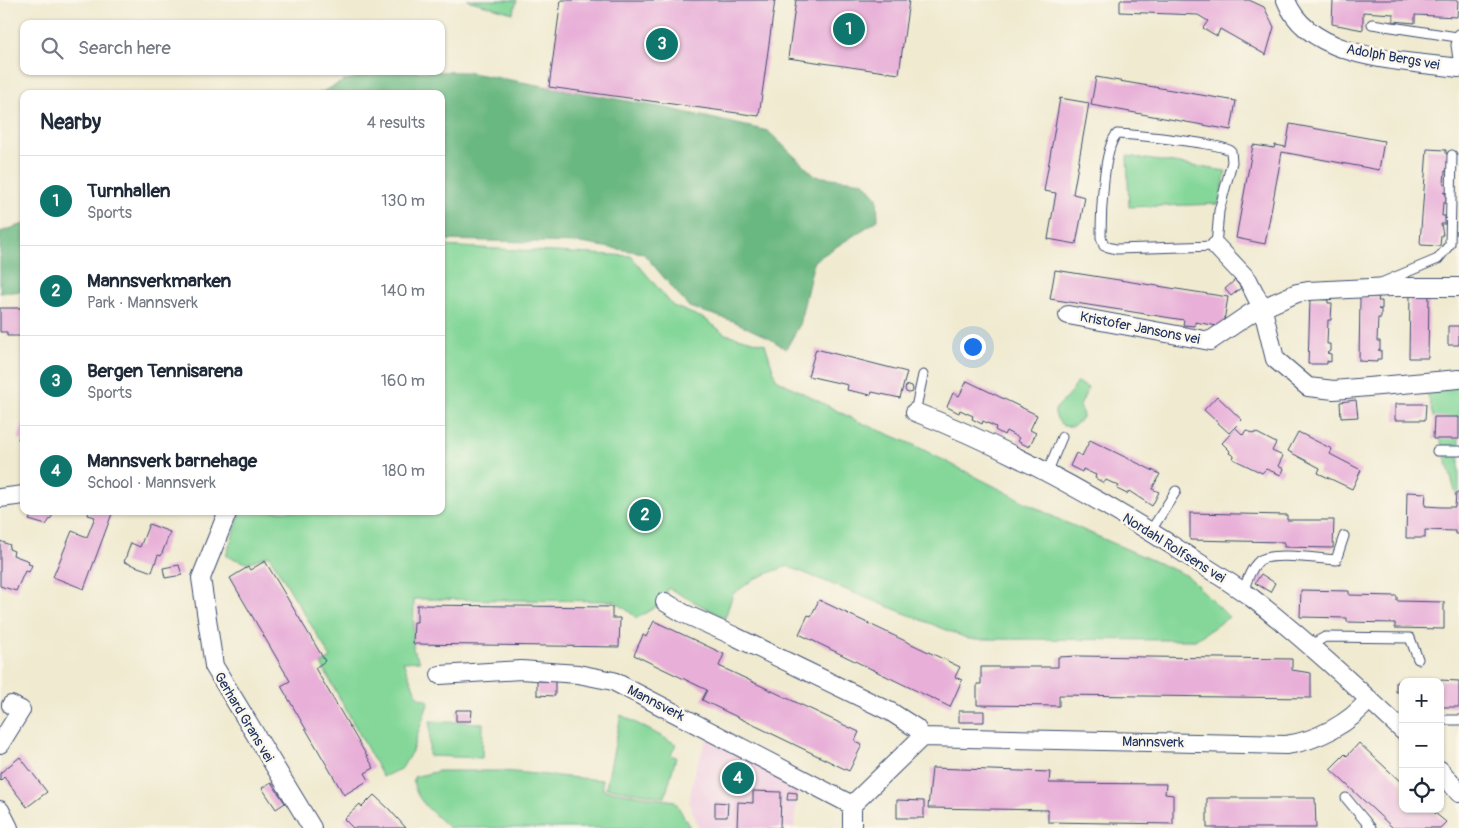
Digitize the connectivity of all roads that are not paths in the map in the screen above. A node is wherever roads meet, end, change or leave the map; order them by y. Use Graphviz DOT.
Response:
graph roads {
  1 [pos="1290,2"];
  2 [pos="1372,24"];
  3 [pos="1458,35"];
  4 [pos="1459,67"];
  5 [pos="1452,155"];
  6 [pos="1216,246"];
  7 [pos="1372,287"];
  8 [pos="1459,287"];
  9 [pos="1263,310"];
  10 [pos="1068,314"];
  11 [pos="923,375"];
  12 [pos="1459,379"];
  13 [pos="915,412"];
  14 [pos="1062,437"];
  15 [pos="1437,451"];
  16 [pos="1459,451"];
  17 [pos="1046,472"];
  18 [pos="1176,491"];
  19 [pos="20,496"];
  20 [pos="0,498"];
  21 [pos="226,515"];
  22 [pos="1150,532"];
  23 [pos="1344,536"];
  24 [pos="1243,592"];
  25 [pos="665,602"];
  26 [pos="1309,646"];
  27 [pos="1418,659"];
  28 [pos="440,676"];
  29 [pos="1369,699"];
  30 [pos="11,705"];
  31 [pos="1444,720"];
  32 [pos="1459,720"];
  33 [pos="1399,727"];
  34 [pos="922,737"];
  35 [pos="0,744"];
  36 [pos="1444,775"];
  37 [pos="1459,792"];
  38 [pos="1346,798"];
  39 [pos="852,805"];
  40 [pos="0,810"];
  41 [pos="9,828"];
  42 [pos="312,828"];
  43 [pos="852,828"];
  44 [pos="1371,828"];
  1 -- 4 [label="street, Adolph Bergs vei"];
  2 -- 3 [label="lane"];
  3 -- 4 [label="lane"];
  5 -- 7 [label="lane"];
  6 -- 6 [label="lane"];
  6 -- 9 [label="street"];
  7 -- 8 [label="street, Kristofer Jansons vei"];
  7 -- 9 [label="street, Kristofer Jansons vei"];
  9 -- 10 [label="street, Kristofer Jansons vei"];
  9 -- 12 [label="street"];
  11 -- 13 [label="lane"];
  13 -- 17 [label="street, Nordahl Rolfsens vei"];
  14 -- 17 [label="lane"];
  15 -- 16 [label="lane"];
  17 -- 22 [label="street, Nordahl Rolfsens vei"];
  18 -- 22 [label="lane"];
  19 -- 20 [label="street"];
  21 -- 42 [label="street, Gerhard Grans vei"];
  22 -- 24 [label="street, Nordahl Rolfsens vei"];
  23 -- 24 [label="lane"];
  24 -- 26 [label="street, Nordahl Rolfsens vei"];
  25 -- 34 [label="street"];
  26 -- 27 [label="lane"];
  26 -- 29 [label="street, Nordahl Rolfsens vei"];
  28 -- 39 [label="street, Mannsverk"];
  29 -- 33 [label="street, Nordahl Rolfsens vei"];
  29 -- 34 [label="street, Mannsverk"];
  30 -- 35 [label="street"];
  31 -- 32 [label="lane"];
  34 -- 39 [label="street"];
  36 -- 37 [label="street"];
  38 -- 44 [label="lane"];
  39 -- 43 [label="street"];
  40 -- 41 [label="street"];
}
